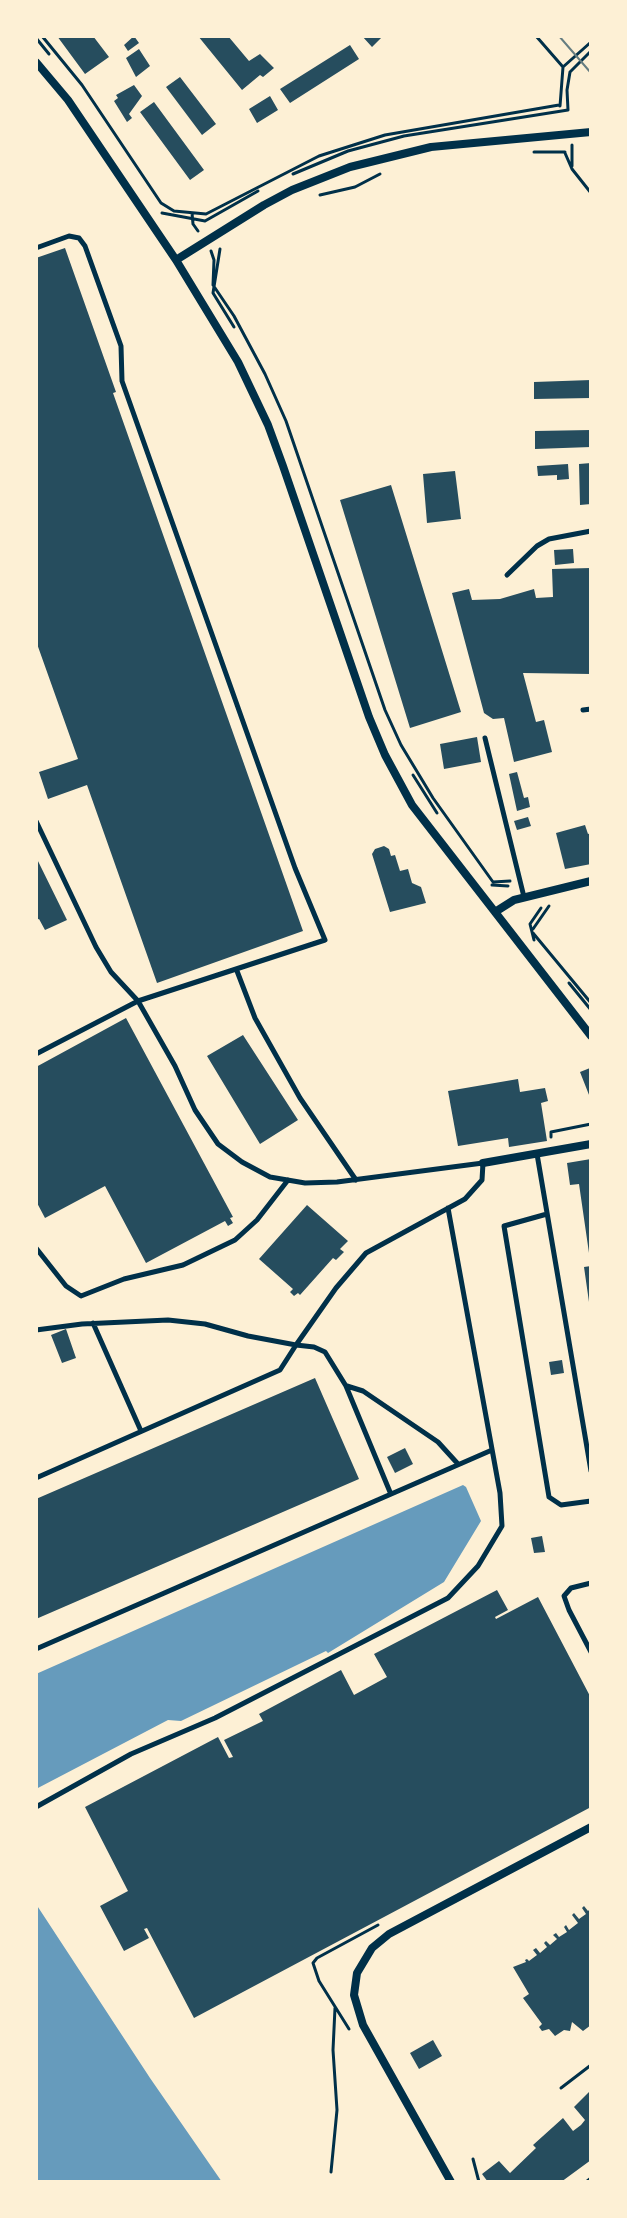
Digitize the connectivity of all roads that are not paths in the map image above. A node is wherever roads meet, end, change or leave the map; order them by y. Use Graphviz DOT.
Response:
graph roads {
  1 [pos="36,62"];
  2 [pos="591,132"];
  3 [pos="36,248"];
  4 [pos="176,260"];
  5 [pos="591,531"];
  6 [pos="507,575"];
  7 [pos="591,709"];
  8 [pos="583,710"];
  9 [pos="485,738"];
  10 [pos="36,821"];
  11 [pos="591,881"];
  12 [pos="524,898"];
  13 [pos="497,911"];
  14 [pos="237,971"];
  15 [pos="138,1001"];
  16 [pos="591,1036"];
  17 [pos="36,1054"];
  18 [pos="591,1144"];
  19 [pos="537,1154"];
  20 [pos="483,1163"];
  21 [pos="288,1180"];
  22 [pos="356,1180"];
  23 [pos="448,1208"];
  24 [pos="547,1214"];
  25 [pos="36,1248"];
  26 [pos="93,1323"];
  27 [pos="36,1330"];
  28 [pos="296,1345"];
  29 [pos="346,1386"];
  30 [pos="141,1431"];
  31 [pos="492,1450"];
  32 [pos="458,1464"];
  33 [pos="591,1471"];
  34 [pos="36,1478"];
  35 [pos="390,1492"];
  36 [pos="591,1501"];
  37 [pos="591,1583"];
  38 [pos="36,1649"];
  39 [pos="591,1652"];
  40 [pos="36,1807"];
  41 [pos="591,1827"];
  42 [pos="451,2182"];
  1 -- 4 [label="street"];
  2 -- 4 [label="street"];
  3 -- 14 [label="lane"];
  4 -- 13 [label="street"];
  5 -- 6 [label="lane"];
  7 -- 8 [label="lane"];
  9 -- 12 [label="lane"];
  10 -- 15 [label="lane"];
  11 -- 12 [label="street"];
  12 -- 13 [label="street"];
  13 -- 16 [label="street"];
  14 -- 15 [label="lane"];
  14 -- 22 [label="lane"];
  15 -- 17 [label="lane"];
  15 -- 21 [label="lane"];
  18 -- 19 [label="street"];
  19 -- 20 [label="street"];
  19 -- 24 [label="lane"];
  20 -- 22 [label="lane"];
  20 -- 23 [label="lane"];
  21 -- 22 [label="lane"];
  21 -- 25 [label="lane"];
  23 -- 28 [label="lane"];
  23 -- 31 [label="lane"];
  24 -- 33 [label="lane"];
  24 -- 36 [label="lane"];
  26 -- 27 [label="lane"];
  26 -- 28 [label="lane"];
  26 -- 30 [label="lane"];
  28 -- 29 [label="lane"];
  28 -- 30 [label="lane"];
  29 -- 32 [label="lane"];
  29 -- 35 [label="lane"];
  30 -- 34 [label="lane"];
  31 -- 32 [label="lane"];
  31 -- 40 [label="lane"];
  32 -- 35 [label="lane"];
  35 -- 38 [label="lane"];
  37 -- 39 [label="lane"];
  41 -- 42 [label="street"];
}
